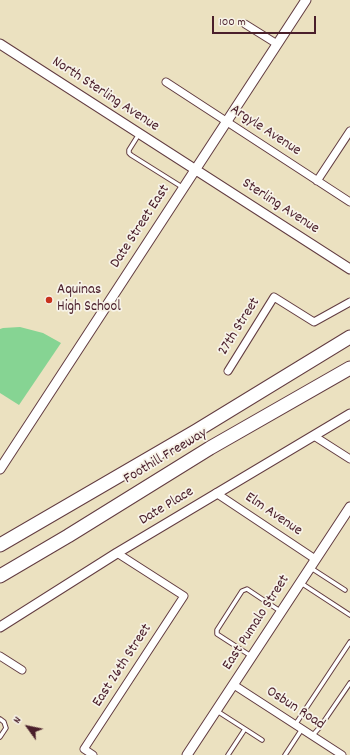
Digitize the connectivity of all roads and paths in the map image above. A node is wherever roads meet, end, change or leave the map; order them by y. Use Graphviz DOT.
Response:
graph roads {
  1 [pos="306,0"];
  2 [pos="245,24"];
  3 [pos="277,44"];
  4 [pos="0,46"];
  5 [pos="166,82"];
  6 [pos="226,121"];
  7 [pos="350,131"];
  8 [pos="139,134"];
  9 [pos="195,170"];
  10 [pos="317,181"];
  11 [pos="183,188"];
  12 [pos="350,202"];
  13 [pos="350,269"];
  14 [pos="350,302"];
  15 [pos="350,337"];
  16 [pos="350,368"];
  17 [pos="228,371"];
  18 [pos="350,414"];
  19 [pos="314,436"];
  20 [pos="350,459"];
  21 [pos="0,469"];
  22 [pos="216,493"];
  23 [pos="350,507"];
  24 [pos="0,545"];
  25 [pos="117,553"];
  26 [pos="316,559"];
  27 [pos="310,568"];
  28 [pos="1,576"];
  29 [pos="300,582"];
  30 [pos="345,590"];
  31 [pos="281,612"];
  32 [pos="350,615"];
  33 [pos="0,627"];
  34 [pos="350,642"];
  35 [pos="0,656"];
  36 [pos="252,657"];
  37 [pos="22,670"];
  38 [pos="350,683"];
  39 [pos="234,685"];
  40 [pos="217,711"];
  41 [pos="0,719"];
  42 [pos="295,725"];
  43 [pos="245,729"];
  44 [pos="302,729"];
  45 [pos="312,736"];
  46 [pos="0,737"];
  47 [pos="262,740"];
  48 [pos="93,755"];
  49 [pos="188,755"];
  50 [pos="228,755"];
  51 [pos="285,755"];
  52 [pos="342,755"];
  1 -- 3 [label="street, Date Street East"];
  2 -- 3 [label="street"];
  3 -- 6 [label="street, Date Street East"];
  4 -- 8 [label="street, North Sterling Avenue"];
  5 -- 6 [label="street, Argyle Avenue"];
  6 -- 9 [label="street, Date Street East"];
  6 -- 10 [label="street, Argyle Avenue"];
  7 -- 10 [label="street"];
  8 -- 9 [label="street, North Sterling Avenue"];
  8 -- 11 [label="lane"];
  9 -- 11 [label="street, Date Street East"];
  9 -- 13 [label="street, Sterling Avenue"];
  10 -- 12 [label="street, Argyle Avenue"];
  11 -- 21 [label="street, Date Street East"];
  14 -- 17 [label="street, 27th Street"];
  15 -- 24 [label="highway, Foothill Freeway"];
  16 -- 28 [label="highway, Foothill Freeway"];
  18 -- 19 [label="street, Date Place"];
  19 -- 20 [label="street"];
  19 -- 22 [label="street, Date Place"];
  22 -- 25 [label="street, Date Place"];
  22 -- 26 [label="street, Elm Avenue"];
  23 -- 26 [label="street, East Pumalo Street"];
  25 -- 33 [label="street, Date Place"];
  25 -- 48 [label="street, East 26th Street"];
  26 -- 27 [label="street, East Pumalo Street"];
  27 -- 29 [label="street, East Pumalo Street"];
  27 -- 30 [label="lane"];
  29 -- 31 [label="street, East Pumalo Street"];
  29 -- 32 [label="lane"];
  31 -- 36 [label="street, East Pumalo Street"];
  31 -- 36 [label="lane"];
  34 -- 42 [label="lane"];
  35 -- 37 [label="street"];
  36 -- 39 [label="street, East Pumalo Street"];
  38 -- 45 [label="lane"];
  39 -- 40 [label="street, East Pumalo Street"];
  39 -- 42 [label="street, Osbun Road"];
  40 -- 43 [label="lane"];
  40 -- 49 [label="street, East Pumalo Street"];
  41 -- 46 [label="lane"];
  42 -- 44 [label="street, Osbun Road"];
  43 -- 47 [label="lane"];
  43 -- 50 [label="lane"];
  44 -- 45 [label="street, Osbun Road"];
  44 -- 51 [label="lane"];
  45 -- 52 [label="street, Osbun Road"];
}
